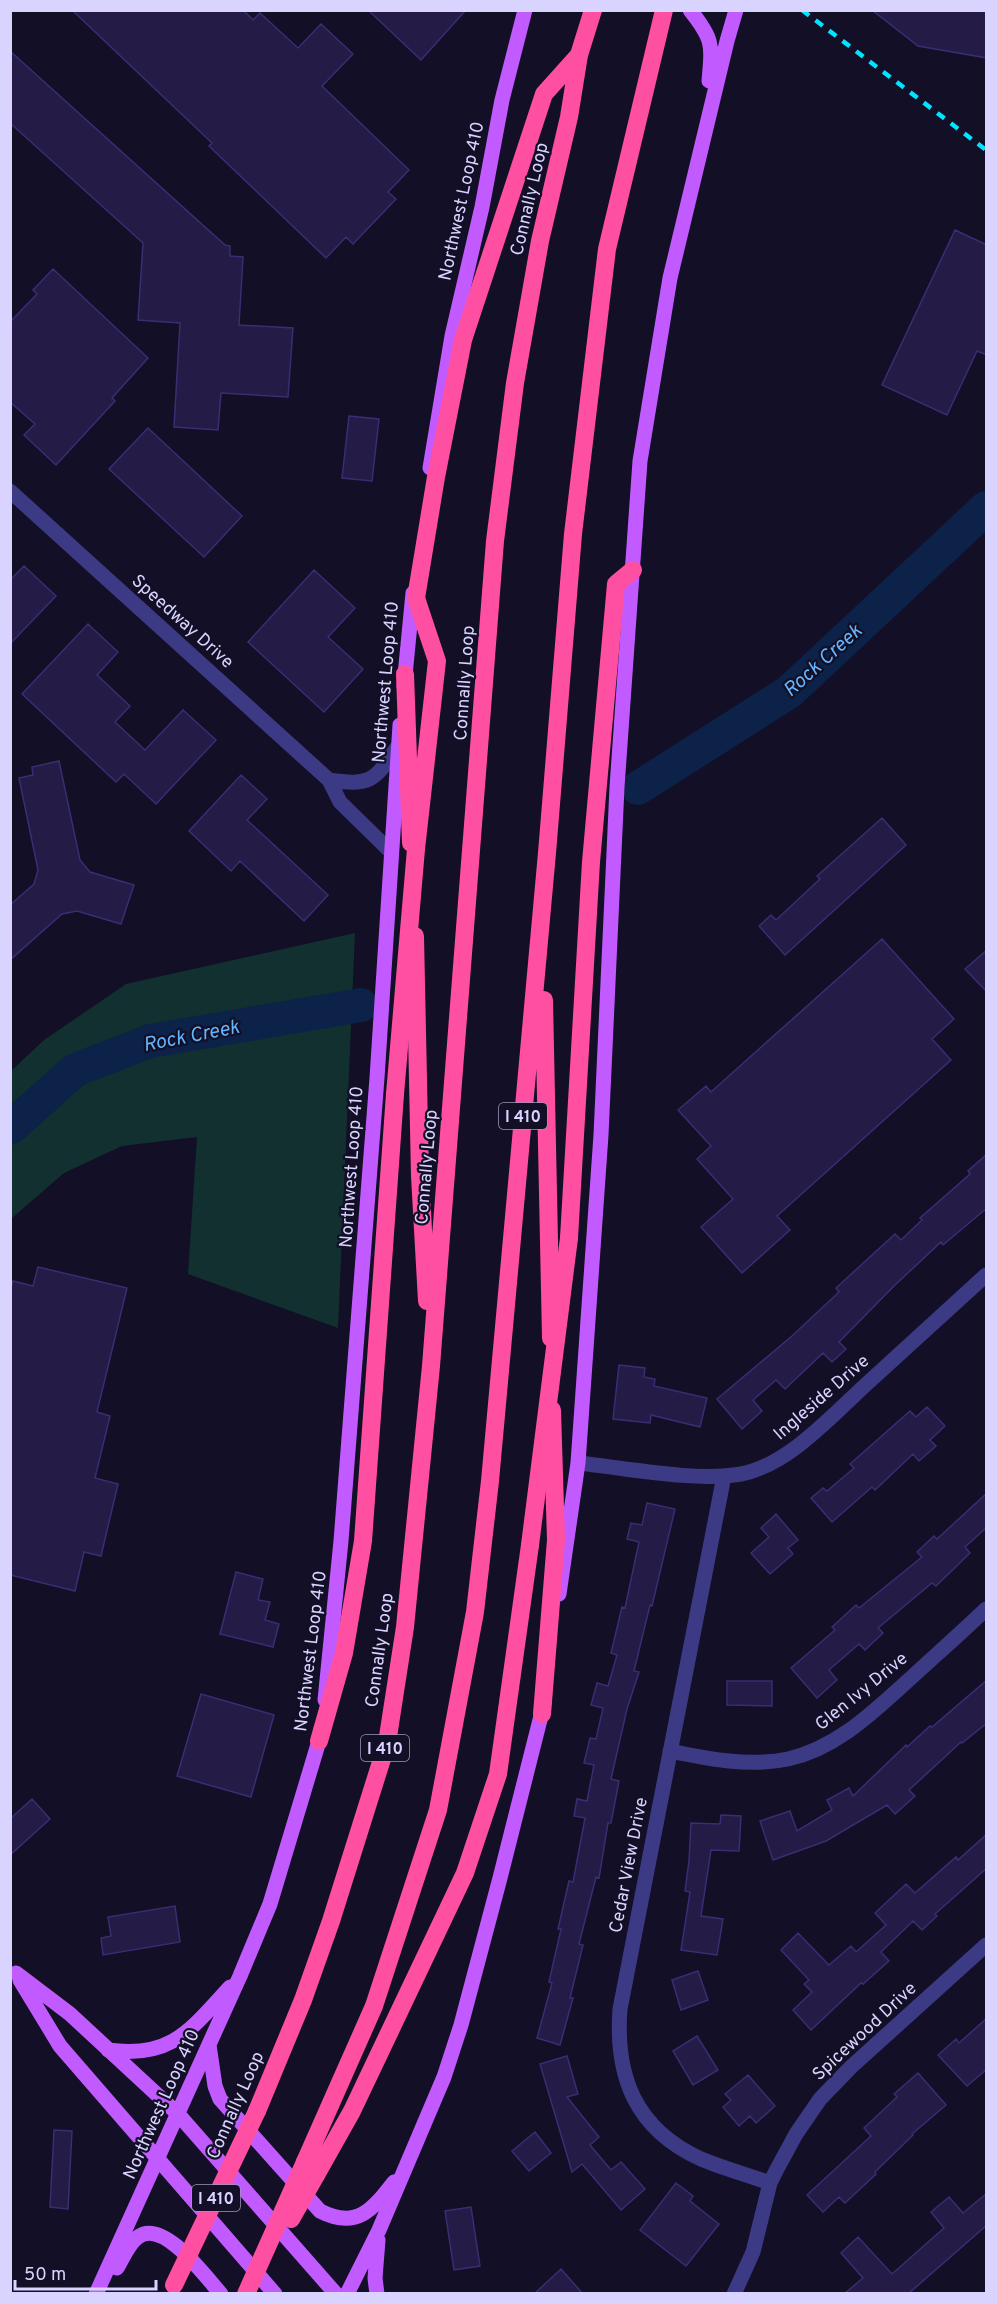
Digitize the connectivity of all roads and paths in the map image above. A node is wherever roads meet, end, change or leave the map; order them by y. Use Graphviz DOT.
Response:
graph roads {
  1 [pos="664,10"];
  2 [pos="690,10"];
  3 [pos="736,10"];
  4 [pos="525,12"];
  5 [pos="591,19"];
  6 [pos="579,55"];
  7 [pos="706,123"];
  8 [pos="10,491"];
  9 [pos="633,570"];
  10 [pos="405,674"];
  11 [pos="398,746"];
  12 [pos="329,780"];
  13 [pos="391,852"];
  14 [pos="542,907"];
  15 [pos="987,1275"];
  16 [pos="431,1366"];
  17 [pos="578,1463"];
  18 [pos="724,1476"];
  19 [pos="987,1610"];
  20 [pos="542,1714"];
  21 [pos="319,1741"];
  22 [pos="670,1751"];
  23 [pos="987,1945"];
  24 [pos="13,1970"];
  25 [pos="240,1976"];
  26 [pos="209,2045"];
  27 [pos="108,2049"];
  28 [pos="178,2114"];
  29 [pos="158,2158"];
  30 [pos="408,2165"];
  31 [pos="310,2169"];
  32 [pos="770,2183"];
  33 [pos="379,2229"];
  34 [pos="172,2289"];
  35 [pos="96,2294"];
  36 [pos="101,2294"];
  37 [pos="221,2294"];
  38 [pos="247,2294"];
  39 [pos="275,2294"];
  40 [pos="336,2294"];
  41 [pos="347,2294"];
  42 [pos="377,2294"];
  43 [pos="734,2294"];
  1 -- 14 [label="highway, I 410"];
  2 -- 7 [label="main road"];
  3 -- 7 [label="main road"];
  4 -- 10 [label="main road, Northwest Loop 410"];
  5 -- 6 [label="highway, Connally Loop / I 410"];
  6 -- 16 [label="highway, Connally Loop / I 410"];
  6 -- 21 [label="highway, bridge"];
  7 -- 9 [label="main road"];
  8 -- 12 [label="street, Speedway Drive"];
  9 -- 17 [label="main road"];
  9 -- 31 [label="highway, bridge"];
  10 -- 11 [label="main road, Northwest Loop 410"];
  10 -- 16 [label="highway"];
  11 -- 12 [label="street"];
  11 -- 13 [label="main road, Northwest Loop 410"];
  12 -- 13 [label="street, Speedway Drive"];
  13 -- 21 [label="main road, Northwest Loop 410"];
  14 -- 20 [label="highway"];
  14 -- 31 [label="highway, I 410"];
  15 -- 18 [label="street, Ingleside Drive"];
  16 -- 34 [label="highway, Connally Loop / I 410, bridge"];
  17 -- 18 [label="street, Ingleside Drive"];
  17 -- 20 [label="main road"];
  18 -- 22 [label="street, Cedar View Drive"];
  19 -- 22 [label="street, Glen Ivy Drive"];
  20 -- 30 [label="main road"];
  21 -- 25 [label="main road, Northwest Loop 410"];
  22 -- 32 [label="street, Cedar View Drive"];
  23 -- 32 [label="street, Spicewood Drive"];
  24 -- 27 [label="main road"];
  24 -- 29 [label="main road"];
  25 -- 26 [label="main road, Northwest Loop 410"];
  25 -- 27 [label="main road"];
  26 -- 28 [label="main road, Northwest Loop 410"];
  26 -- 30 [label="main road"];
  27 -- 28 [label="main road"];
  28 -- 29 [label="main road, Northwest Loop 410"];
  28 -- 40 [label="main road"];
  29 -- 35 [label="main road, Northwest Loop 410"];
  29 -- 39 [label="main road"];
  30 -- 33 [label="main road"];
  31 -- 38 [label="highway, bridge"];
  32 -- 43 [label="street, Spicewood Drive"];
  33 -- 41 [label="main road"];
  33 -- 42 [label="main road"];
  36 -- 37 [label="main road"];
}
